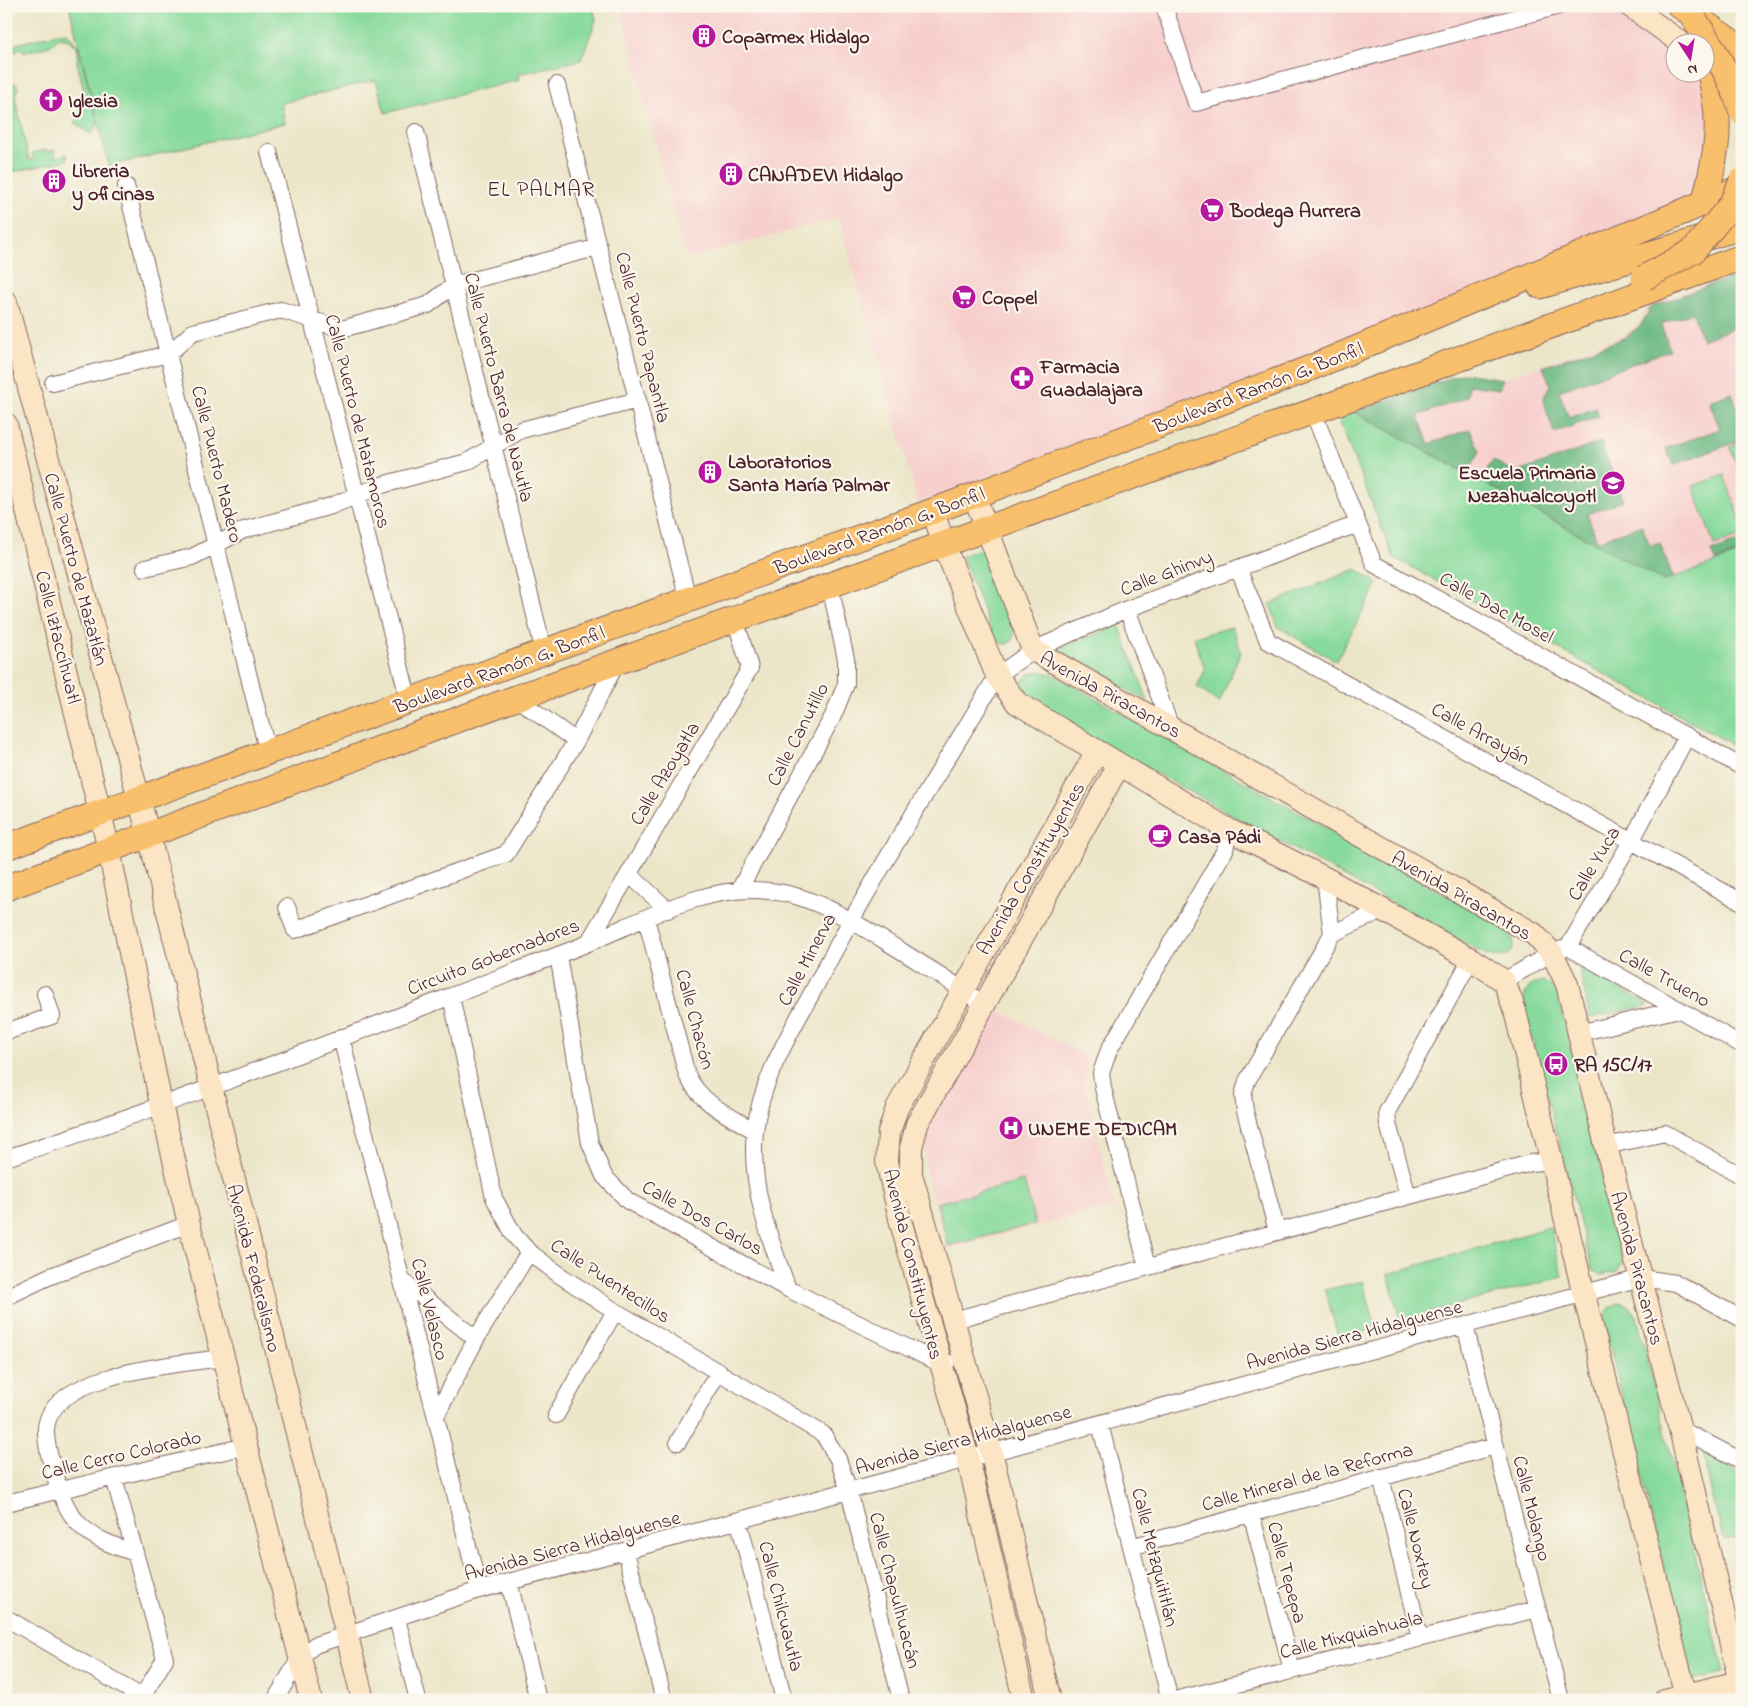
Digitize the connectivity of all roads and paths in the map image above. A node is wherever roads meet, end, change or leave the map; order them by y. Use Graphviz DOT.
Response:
graph roads {
  1 [pos="1164,6"];
  2 [pos="1559,6"];
  3 [pos="1630,6"];
  4 [pos="1685,10"];
  5 [pos="1666,32"];
  6 [pos="1742,49"];
  7 [pos="1716,68"];
  8 [pos="1712,82"];
  9 [pos="558,85"];
  10 [pos="1742,85"];
  11 [pos="1742,112"];
  12 [pos="416,132"];
  13 [pos="269,152"];
  14 [pos="1742,180"];
  15 [pos="126,186"];
  16 [pos="1742,187"];
  17 [pos="1705,201"];
  18 [pos="1742,227"];
  19 [pos="599,247"];
  20 [pos="1742,257"];
  21 [pos="454,285"];
  22 [pos="6,302"];
  23 [pos="1448,311"];
  24 [pos="312,320"];
  25 [pos="168,354"];
  26 [pos="53,383"];
  27 [pos="638,400"];
  28 [pos="1313,412"];
  29 [pos="6,424"];
  30 [pos="493,446"];
  31 [pos="10,456"];
  32 [pos="356,495"];
  33 [pos="974,495"];
  34 [pos="1057,504"];
  35 [pos="933,511"];
  36 [pos="1358,524"];
  37 [pos="987,530"];
  38 [pos="216,544"];
  39 [pos="944,545"];
  40 [pos="145,568"];
  41 [pos="1238,568"];
  42 [pos="830,586"];
  43 [pos="688,599"];
  44 [pos="1127,609"];
  45 [pos="735,620"];
  46 [pos="1033,650"];
  47 [pos="544,652"];
  48 [pos="617,662"];
  49 [pos="997,676"];
  50 [pos="516,698"];
  51 [pos="409,701"];
  52 [pos="1171,728"];
  53 [pos="1687,736"];
  54 [pos="576,742"];
  55 [pos="1096,751"];
  56 [pos="268,752"];
  57 [pos="1119,765"];
  58 [pos="1742,767"];
  59 [pos="139,799"];
  60 [pos="100,813"];
  61 [pos="1229,830"];
  62 [pos="149,836"];
  63 [pos="1632,840"];
  64 [pos="6,847"];
  65 [pos="109,850"];
  66 [pos="630,874"];
  67 [pos="1325,878"];
  68 [pos="6,888"];
  69 [pos="739,890"];
  70 [pos="1742,902"];
  71 [pos="287,907"];
  72 [pos="668,910"];
  73 [pos="1382,910"];
  74 [pos="646,918"];
  75 [pos="850,920"];
  76 [pos="1332,934"];
  77 [pos="588,943"];
  78 [pos="1560,950"];
  79 [pos="558,955"];
  80 [pos="1471,959"];
  81 [pos="1504,981"];
  82 [pos="962,989"];
  83 [pos="45,994"];
  84 [pos="451,996"];
  85 [pos="983,1004"];
  86 [pos="1679,1009"];
  87 [pos="6,1032"];
  88 [pos="1579,1033"];
  89 [pos="341,1037"];
  90 [pos="1742,1044"];
  91 [pos="210,1086"];
  92 [pos="161,1104"];
  93 [pos="755,1131"];
  94 [pos="1606,1146"];
  95 [pos="6,1158"];
  96 [pos="1552,1162"];
  97 [pos="1742,1176"];
  98 [pos="1408,1196"];
  99 [pos="188,1224"];
  100 [pos="1277,1231"];
  101 [pos="528,1252"];
  102 [pos="1148,1267"];
  103 [pos="1641,1278"];
  104 [pos="402,1280"];
  105 [pos="788,1289"];
  106 [pos="1584,1296"];
  107 [pos="6,1297"];
  108 [pos="615,1311"];
  109 [pos="1742,1319"];
  110 [pos="953,1322"];
  111 [pos="1465,1326"];
  112 [pos="476,1339"];
  113 [pos="223,1358"];
  114 [pos="964,1359"];
  115 [pos="939,1363"];
  116 [pos="719,1372"];
  117 [pos="556,1415"];
  118 [pos="436,1416"];
  119 [pos="1100,1424"];
  120 [pos="1680,1429"];
  121 [pos="678,1442"];
  122 [pos="246,1446"];
  123 [pos="1495,1446"];
  124 [pos="991,1452"];
  125 [pos="968,1458"];
  126 [pos="1742,1461"];
  127 [pos="114,1478"];
  128 [pos="1381,1478"];
  129 [pos="59,1491"];
  130 [pos="849,1491"];
  131 [pos="6,1503"];
  132 [pos="1251,1513"];
  133 [pos="739,1522"];
  134 [pos="1131,1546"];
  135 [pos="626,1552"];
  136 [pos="134,1553"];
  137 [pos="509,1582"];
  138 [pos="479,1590"];
  139 [pos="1537,1609"];
  140 [pos="6,1618"];
  141 [pos="397,1619"];
  142 [pos="346,1634"];
  143 [pos="1420,1638"];
  144 [pos="301,1656"];
  145 [pos="1292,1670"];
  146 [pos="1741,1685"];
  147 [pos="145,1698"];
  148 [pos="1679,1698"];
  149 [pos="275,1700"];
  150 [pos="311,1700"];
  151 [pos="362,1700"];
  152 [pos="418,1700"];
  153 [pos="538,1700"];
  154 [pos="664,1700"];
  155 [pos="784,1700"];
  156 [pos="901,1700"];
  157 [pos="1024,1700"];
  158 [pos="1050,1700"];
  159 [pos="1170,1700"];
  160 [pos="1175,1700"];
  161 [pos="1561,1700"];
  1 -- 2 [label="street"];
  3 -- 5 [label="street"];
  4 -- 6 [label="main road"];
  4 -- 11 [label="main road, bridge"];
  7 -- 10 [label="street"];
  8 -- 17 [label="main road"];
  9 -- 19 [label="street, Calle Puerto Papantla"];
  12 -- 21 [label="street, Calle Puerto Barra de Nautla"];
  13 -- 24 [label="street, Calle Puerto de Matamoros"];
  14 -- 34 [label="main road, bridge"];
  15 -- 25 [label="street, Calle Puerto Madero"];
  16 -- 17 [label="main road, Boulevard Ramón G. Bonfil"];
  17 -- 23 [label="main road, Boulevard Ramón G. Bonfil"];
  18 -- 23 [label="main road, bridge"];
  19 -- 21 [label="street"];
  19 -- 27 [label="street, Calle Puerto Papantla"];
  20 -- 28 [label="main road, Boulevard Ramón G. Bonfil"];
  21 -- 24 [label="street"];
  21 -- 30 [label="street, Calle Puerto Barra de Nautla"];
  22 -- 59 [label="street, Calle Puerto de Mazatlán"];
  23 -- 33 [label="main road, Boulevard Ramón G. Bonfil"];
  24 -- 25 [label="street"];
  24 -- 32 [label="street, Calle Puerto de Matamoros"];
  25 -- 26 [label="street"];
  25 -- 38 [label="street, Calle Puerto Madero"];
  27 -- 30 [label="street"];
  27 -- 43 [label="street, Calle Puerto Papantla"];
  28 -- 34 [label="main road, Boulevard Ramón G. Bonfil"];
  28 -- 36 [label="street, Calle Dac Mosel"];
  29 -- 31 [label="street, Calle Iztaccíhuatl"];
  30 -- 32 [label="street"];
  30 -- 47 [label="street, Calle Puerto Barra de Nautla"];
  31 -- 60 [label="street, Calle Iztaccíhuatl"];
  32 -- 38 [label="street"];
  32 -- 51 [label="street, Calle Puerto de Matamoros"];
  33 -- 35 [label="main road, Boulevard Ramón G. Bonfil"];
  33 -- 37 [label="street, Avenida Piracantos"];
  34 -- 37 [label="main road, Boulevard Ramón G. Bonfil"];
  35 -- 39 [label="street"];
  35 -- 43 [label="main road, Boulevard Ramón G. Bonfil"];
  36 -- 41 [label="street, Calle Ghinvy"];
  36 -- 53 [label="street, Calle Dac Mosel"];
  37 -- 39 [label="main road, Boulevard Ramón G. Bonfil"];
  37 -- 46 [label="street, Avenida Piracantos"];
  38 -- 40 [label="street"];
  38 -- 56 [label="street, Calle Puerto Madero"];
  39 -- 42 [label="main road, Boulevard Ramón G. Bonfil"];
  39 -- 49 [label="street"];
  41 -- 44 [label="street, Calle Ghinvy"];
  41 -- 63 [label="street, Calle Arrayán"];
  42 -- 45 [label="main road, Boulevard Ramón G. Bonfil"];
  42 -- 69 [label="street, Calle Canutillo"];
  43 -- 47 [label="main road, Boulevard Ramón G. Bonfil"];
  44 -- 46 [label="street, Calle Ghinvy"];
  44 -- 52 [label="street"];
  45 -- 48 [label="main road, Boulevard Ramón G. Bonfil"];
  45 -- 66 [label="street, Calle Azoyatla"];
  46 -- 49 [label="street, Calle Ghinvy"];
  46 -- 52 [label="street, Avenida Piracantos"];
  47 -- 51 [label="main road, Boulevard Ramón G. Bonfil"];
  48 -- 50 [label="main road, Boulevard Ramón G. Bonfil"];
  48 -- 54 [label="street"];
  49 -- 55 [label="street"];
  49 -- 75 [label="street, Calle Minerva"];
  50 -- 54 [label="street"];
  50 -- 62 [label="main road, Boulevard Ramón G. Bonfil"];
  51 -- 56 [label="main road, Boulevard Ramón G. Bonfil"];
  52 -- 78 [label="street, Avenida Piracantos"];
  53 -- 58 [label="street, Calle Dac Mosel"];
  53 -- 63 [label="street, Calle Yuca"];
  54 -- 71 [label="street"];
  55 -- 57 [label="street"];
  55 -- 82 [label="street, Avenida Constituyentes"];
  56 -- 59 [label="main road, Boulevard Ramón G. Bonfil"];
  57 -- 61 [label="street"];
  57 -- 85 [label="street, Avenida Constituyentes"];
  59 -- 60 [label="main road, Boulevard Ramón G. Bonfil"];
  59 -- 62 [label="street, Calle Puerto de Mazatlán"];
  60 -- 64 [label="main road, Boulevard Ramón G. Bonfil"];
  60 -- 65 [label="street, Calle Iztaccíhuatl"];
  61 -- 67 [label="street"];
  61 -- 102 [label="street"];
  62 -- 65 [label="main road, Boulevard Ramón G. Bonfil"];
  62 -- 91 [label="street, Avenida Federalismo"];
  63 -- 70 [label="street, Calle Arrayán"];
  63 -- 78 [label="street, Calle Yuca"];
  65 -- 68 [label="main road, Boulevard Ramón G. Bonfil"];
  65 -- 92 [label="street"];
  66 -- 72 [label="street"];
  66 -- 77 [label="street, Calle Azoyatla"];
  67 -- 73 [label="street"];
  67 -- 76 [label="street"];
  69 -- 72 [label="street, Circuito Gobernadores"];
  69 -- 75 [label="street, Circuito Gobernadores"];
  72 -- 74 [label="street, Circuito Gobernadores"];
  73 -- 76 [label="street"];
  73 -- 80 [label="street"];
  74 -- 77 [label="street, Circuito Gobernadores"];
  74 -- 93 [label="street, Calle Chacón"];
  75 -- 82 [label="street, Circuito Gobernadores"];
  75 -- 93 [label="street, Calle Minerva"];
  76 -- 100 [label="street"];
  77 -- 79 [label="street, Circuito Gobernadores"];
  78 -- 81 [label="street, Calle Yuca"];
  78 -- 86 [label="street, Calle Trueno"];
  78 -- 88 [label="street, Avenida Piracantos"];
  79 -- 84 [label="street, Circuito Gobernadores"];
  79 -- 105 [label="street, Calle Dos Carlos"];
  80 -- 81 [label="street"];
  80 -- 98 [label="street"];
  81 -- 96 [label="street"];
  82 -- 85 [label="street, Circuito Gobernadores"];
  82 -- 115 [label="street, Avenida Constituyentes"];
  83 -- 87 [label="street"];
  84 -- 89 [label="street, Circuito Gobernadores"];
  84 -- 101 [label="street, Calle Puentecillos"];
  85 -- 110 [label="street, Avenida Constituyentes"];
  86 -- 88 [label="street"];
  86 -- 90 [label="street, Calle Trueno"];
  88 -- 94 [label="street, Avenida Piracantos"];
  89 -- 91 [label="street, Circuito Gobernadores"];
  89 -- 104 [label="street, Calle Velasco"];
  91 -- 92 [label="street, Circuito Gobernadores"];
  91 -- 142 [label="street, Avenida Federalismo"];
  92 -- 95 [label="street, Circuito Gobernadores"];
  92 -- 99 [label="street"];
  93 -- 105 [label="street, Calle Minerva"];
  94 -- 97 [label="street"];
  94 -- 103 [label="street, Avenida Piracantos"];
  96 -- 98 [label="street"];
  96 -- 106 [label="street"];
  98 -- 100 [label="street"];
  99 -- 107 [label="street"];
  99 -- 113 [label="street"];
  100 -- 102 [label="street"];
  101 -- 108 [label="street, Calle Puentecillos"];
  101 -- 112 [label="street"];
  102 -- 110 [label="street"];
  103 -- 106 [label="street, Avenida Sierra Hidalguense"];
  103 -- 109 [label="street"];
  103 -- 120 [label="street, Avenida Piracantos"];
  104 -- 112 [label="street"];
  104 -- 118 [label="street, Calle Velasco"];
  105 -- 115 [label="street, Calle Dos Carlos"];
  106 -- 111 [label="street, Avenida Sierra Hidalguense"];
  106 -- 148 [label="street"];
  108 -- 116 [label="street, Calle Puentecillos"];
  108 -- 117 [label="street"];
  110 -- 114 [label="street, Avenida Constituyentes"];
  111 -- 119 [label="street, Avenida Sierra Hidalguense"];
  111 -- 123 [label="street, Calle Molango"];
  112 -- 118 [label="street"];
  113 -- 122 [label="street"];
  113 -- 129 [label="street"];
  114 -- 115 [label="street"];
  114 -- 124 [label="street, Avenida Constituyentes"];
  115 -- 125 [label="street, Avenida Constituyentes"];
  116 -- 121 [label="street"];
  116 -- 130 [label="street, Calle Puentecillos"];
  118 -- 138 [label="street, Calle Velasco"];
  119 -- 124 [label="street, Avenida Sierra Hidalguense"];
  119 -- 134 [label="street, Calle Metzquititlán"];
  120 -- 126 [label="street"];
  120 -- 146 [label="street, Avenida Piracantos"];
  122 -- 127 [label="street, Calle Cerro Colorado"];
  122 -- 144 [label="street"];
  123 -- 128 [label="street, Calle Mineral de la Reforma"];
  123 -- 139 [label="street, Calle Molango"];
  124 -- 125 [label="street, Avenida Sierra Hidalguense"];
  124 -- 158 [label="street, Avenida Constituyentes"];
  125 -- 130 [label="street, Avenida Sierra Hidalguense"];
  125 -- 157 [label="street, Avenida Constituyentes"];
  127 -- 129 [label="street, Calle Cerro Colorado"];
  127 -- 136 [label="street"];
  128 -- 132 [label="street, Calle Mineral de la Reforma"];
  128 -- 143 [label="street, Calle Noxtey"];
  129 -- 131 [label="street, Calle Cerro Colorado"];
  129 -- 136 [label="street"];
  130 -- 133 [label="street, Avenida Sierra Hidalguense"];
  130 -- 156 [label="street, Calle Chapulhuacán"];
  132 -- 134 [label="street, Calle Mineral de la Reforma"];
  132 -- 145 [label="street, Calle Tepepa"];
  133 -- 135 [label="street, Avenida Sierra Hidalguense"];
  133 -- 155 [label="street, Calle Chilcuautla"];
  134 -- 159 [label="street, Calle Metzquititlán"];
  135 -- 137 [label="street, Avenida Sierra Hidalguense"];
  135 -- 154 [label="street"];
  136 -- 147 [label="street"];
  137 -- 138 [label="street, Avenida Sierra Hidalguense"];
  137 -- 153 [label="street"];
  138 -- 141 [label="street, Avenida Sierra Hidalguense"];
  139 -- 143 [label="street, Calle Mixquiahuala"];
  139 -- 161 [label="street, Calle Molango"];
  140 -- 147 [label="street"];
  141 -- 142 [label="street, Avenida Sierra Hidalguense"];
  141 -- 152 [label="street"];
  142 -- 144 [label="street, Avenida Sierra Hidalguense"];
  142 -- 151 [label="street, Avenida Federalismo"];
  143 -- 145 [label="street, Calle Mixquiahuala"];
  144 -- 149 [label="street"];
  144 -- 150 [label="street"];
  145 -- 160 [label="street, Calle Mixquiahuala"];
  146 -- 148 [label="street"];
}
